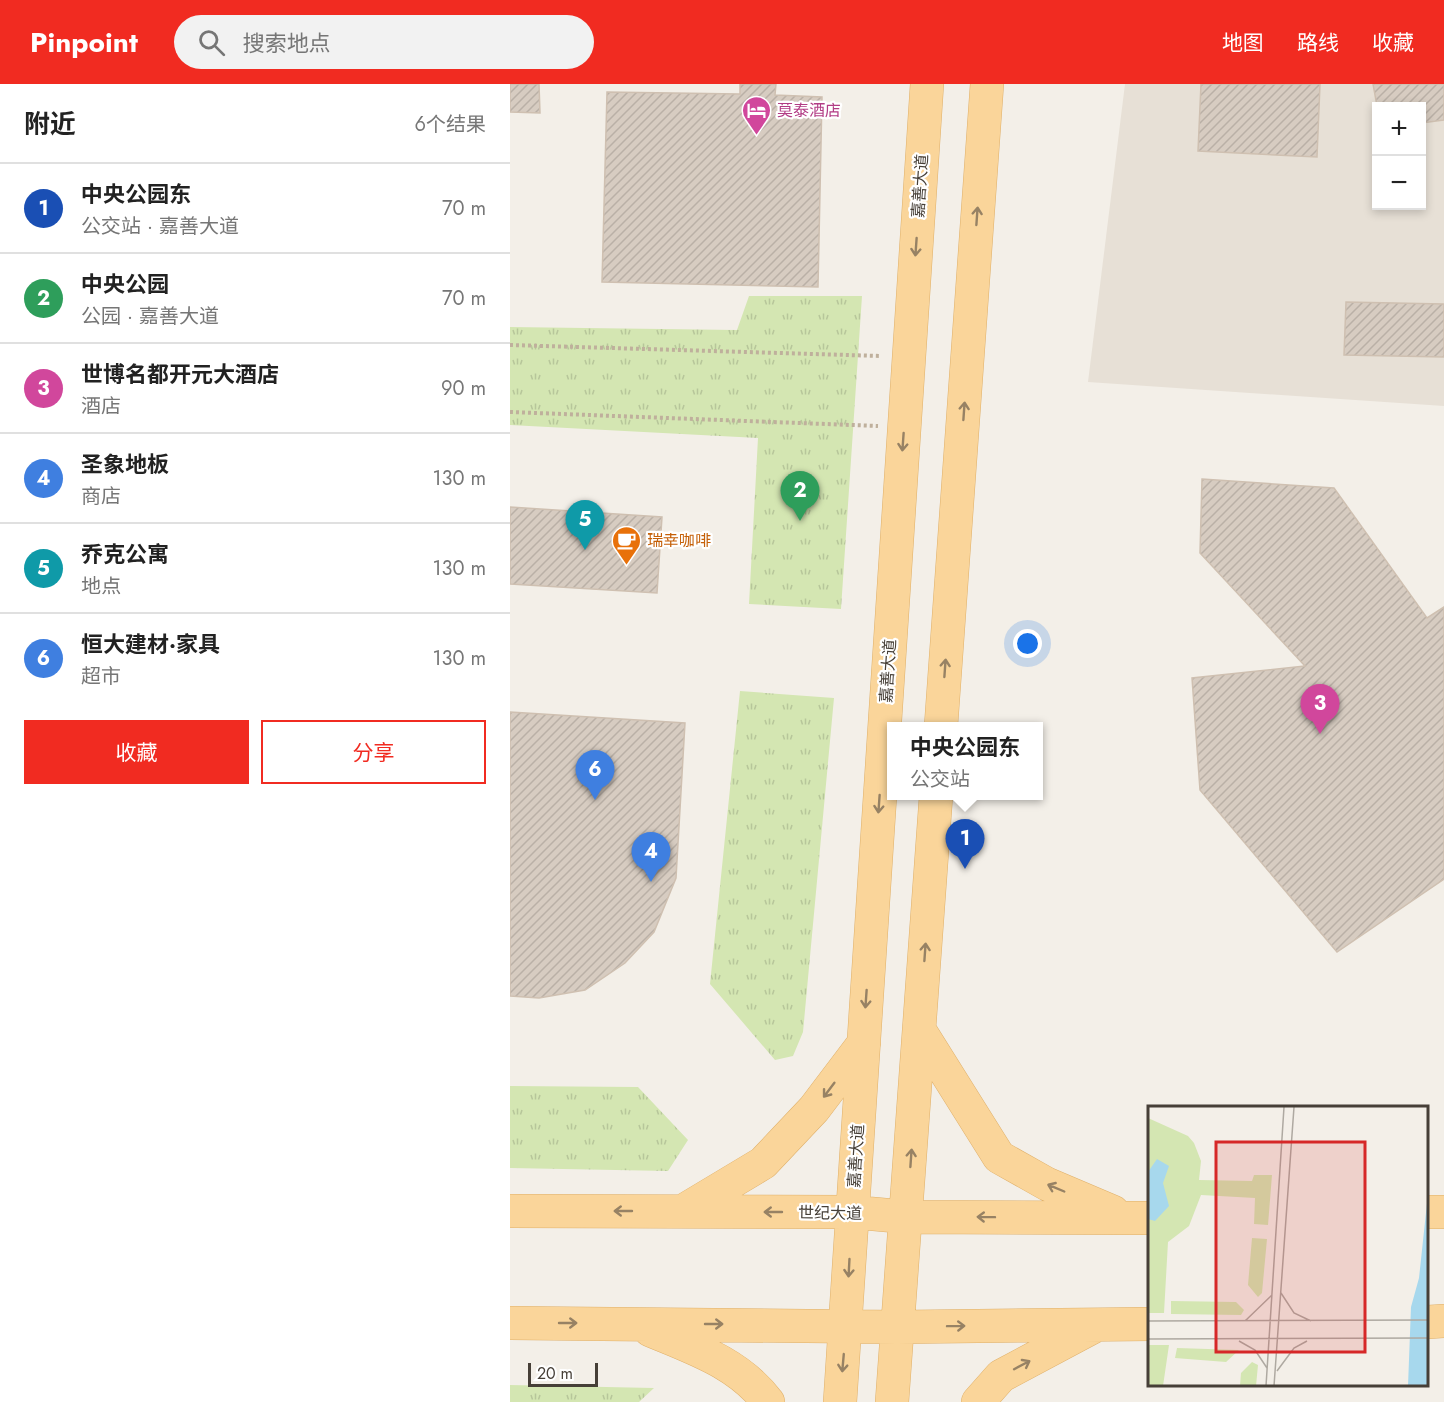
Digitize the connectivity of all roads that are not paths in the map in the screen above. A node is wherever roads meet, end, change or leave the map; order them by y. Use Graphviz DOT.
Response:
graph roads {
  1 [pos="927,84"];
  2 [pos="987,84"];
  3 [pos="941,722"];
  4 [pos="936,800"];
  5 [pos="920,1031"];
  6 [pos="864,1043"];
  7 [pos="510,1211"];
  8 [pos="682,1211"];
  9 [pos="852,1212"];
  10 [pos="907,1217"];
  11 [pos="1139,1219"];
  12 [pos="1444,1321"];
  13 [pos="1429,1322"];
  14 [pos="510,1323"];
  15 [pos="1148,1323"];
  16 [pos="634,1324"];
  17 [pos="1098,1324"];
  18 [pos="846,1325"];
  19 [pos="897,1327"];
  20 [pos="768,1402"];
  21 [pos="840,1402"];
  22 [pos="892,1402"];
  23 [pos="978,1402"];
  1 -- 6 [label="main road, 嘉善大道, one-way"];
  3 -- 2 [label="main road, one-way"];
  5 -- 4 [label="main road, one-way"];
  10 -- 5 [label="main road, one-way"];
  11 -- 5 [label="main road, one-way"];
  6 -- 8 [label="main road, one-way"];
  6 -- 9 [label="main road, 嘉善大道"];
  8 -- 7 [label="main road, 世纪大道, one-way"];
  9 -- 8 [label="main road, 世纪大道, one-way"];
  9 -- 10 [label="main road, 世纪大道"];
  9 -- 18 [label="main road, 嘉善大道, one-way"];
  11 -- 10 [label="main road, 世纪大道, one-way"];
  10 -- 19 [label="main road"];
  12 -- 13 [label="main road"];
  14 -- 16 [label="main road, one-way"];
  15 -- 17 [label="main road"];
  16 -- 18 [label="main road, one-way"];
  16 -- 20 [label="main road"];
  19 -- 17 [label="main road, one-way"];
  23 -- 17 [label="main road, one-way"];
  18 -- 19 [label="main road"];
  18 -- 21 [label="main road, 嘉善大道, one-way"];
  19 -- 22 [label="main road"];
}
